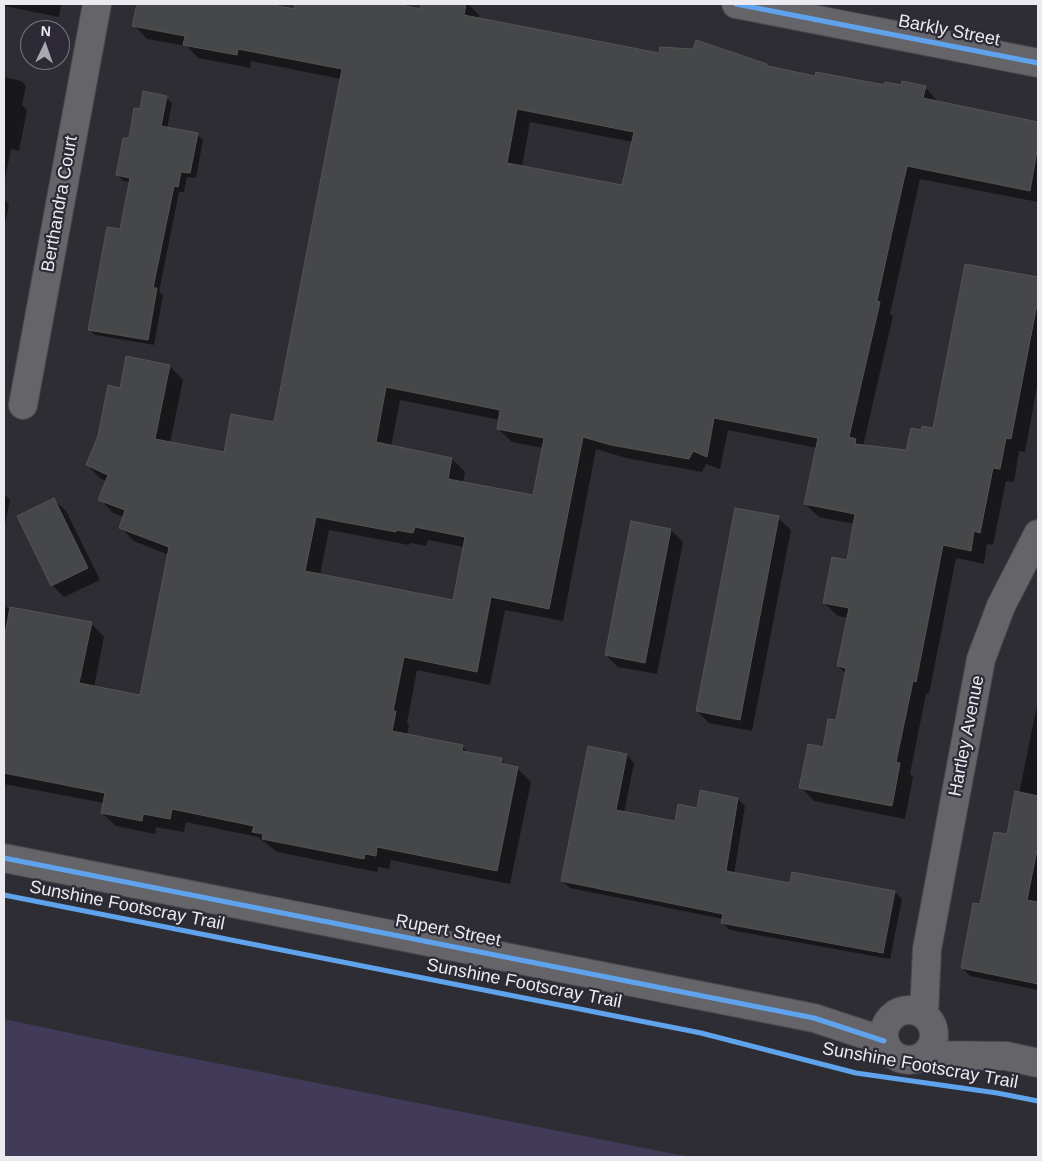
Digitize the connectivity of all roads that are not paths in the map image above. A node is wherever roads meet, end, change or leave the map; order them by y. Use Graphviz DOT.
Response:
graph roads {
  1 [pos="97,4"];
  2 [pos="736,4"];
  3 [pos="811,11"];
  4 [pos="1038,63"];
  5 [pos="23,405"];
  6 [pos="1038,534"];
  7 [pos="4,858"];
  8 [pos="906,1022"];
  9 [pos="925,1055"];
  10 [pos="1006,1056"];
  11 [pos="1038,1063"];
  1 -- 5 [label="street, Berthandra Court"];
  2 -- 3 [label="street, Barkly Street"];
  3 -- 4 [label="street, Barkly Street"];
  6 -- 8 [label="street, Hartley Avenue"];
  7 -- 8 [label="street, Rupert Street"];
  8 -- 9 [label="street, Hartley Avenue"];
  8 -- 9 [label="street, Rupert Street"];
  8 -- 10 [label="street, Rupert Street"];
  9 -- 10 [label="street, Rupert Street"];
  10 -- 11 [label="street, Rupert Street"];
}
